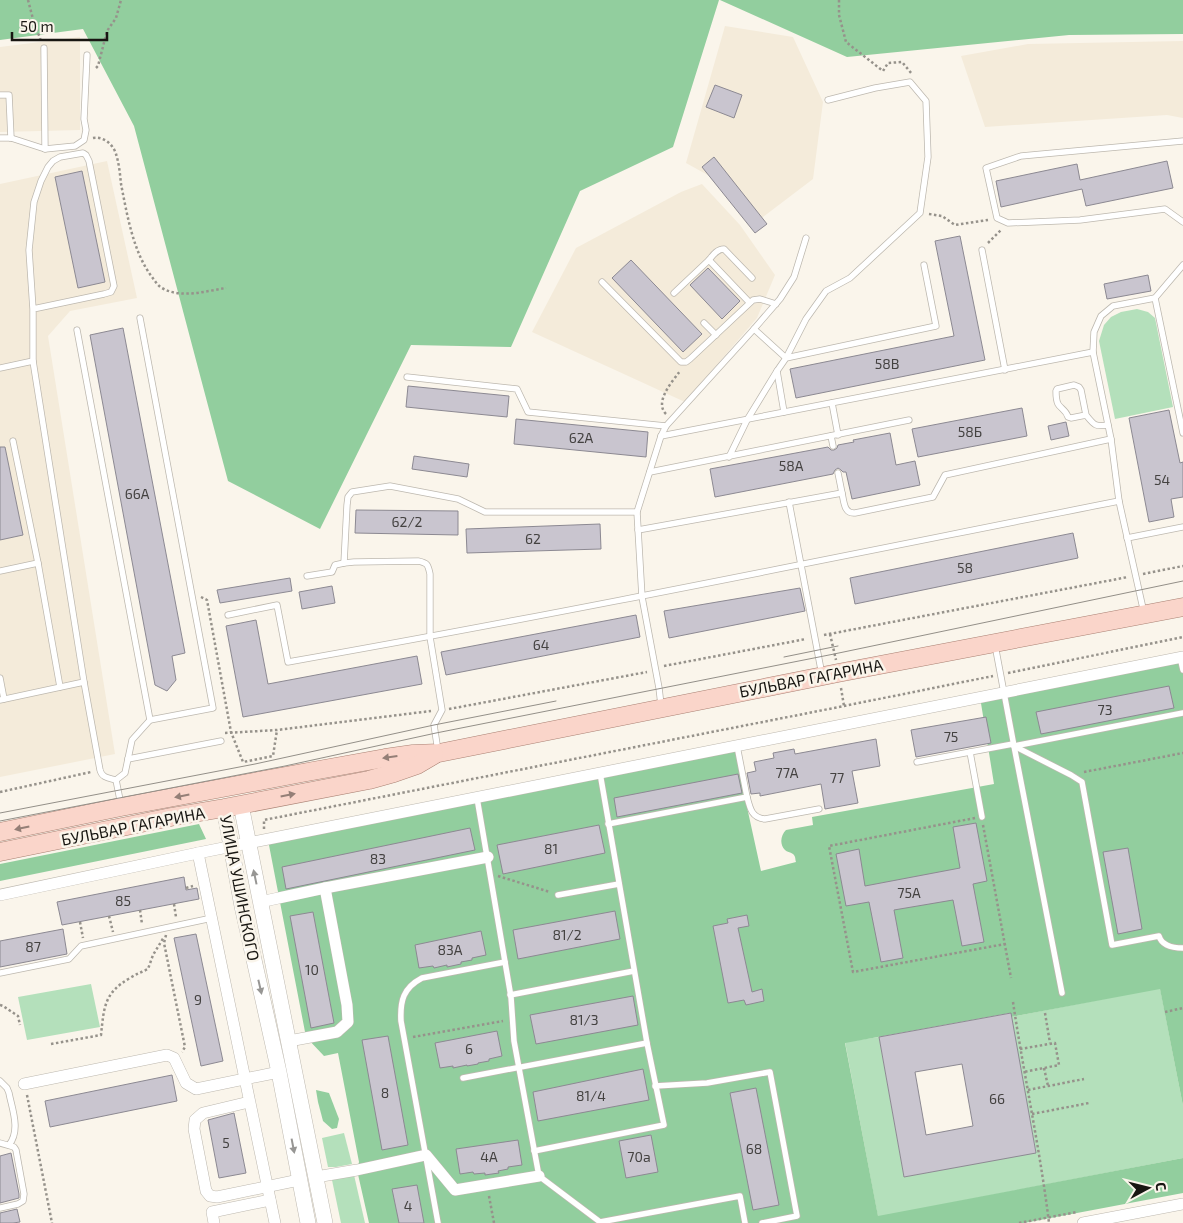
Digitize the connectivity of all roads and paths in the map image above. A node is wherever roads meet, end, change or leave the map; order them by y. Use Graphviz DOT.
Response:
graph roads {
  1 [pos="28,0"];
  2 [pos="121,0"];
  3 [pos="840,0"];
  4 [pos="44,48"];
  5 [pos="86,55"];
  6 [pos="86,74"];
  7 [pos="913,75"];
  8 [pos="0,95"];
  9 [pos="828,100"];
  10 [pos="0,138"];
  11 [pos="12,138"];
  12 [pos="84,140"];
  13 [pos="1183,141"];
  14 [pos="45,148"];
  15 [pos="920,212"];
  16 [pos="997,218"];
  17 [pos="1183,222"];
  18 [pos="1008,223"];
  19 [pos="806,238"];
  20 [pos="982,250"];
  21 [pos="709,260"];
  22 [pos="1183,264"];
  23 [pos="924,265"];
  24 [pos="752,278"];
  25 [pos="602,282"];
  26 [pos="226,288"];
  27 [pos="674,293"];
  28 [pos="1155,298"];
  29 [pos="749,302"];
  30 [pos="776,304"];
  31 [pos="33,309"];
  32 [pos="140,318"];
  33 [pos="704,323"];
  34 [pos="754,329"];
  35 [pos="77,330"];
  36 [pos="716,335"];
  37 [pos="1093,352"];
  38 [pos="786,358"];
  39 [pos="32,361"];
  40 [pos="681,362"];
  41 [pos="0,368"];
  42 [pos="777,370"];
  43 [pos="1005,370"];
  44 [pos="407,377"];
  45 [pos="832,403"];
  46 [pos="784,412"];
  47 [pos="1086,415"];
  48 [pos="672,420"];
  49 [pos="747,420"];
  50 [pos="909,420"];
  51 [pos="1108,425"];
  52 [pos="666,426"];
  53 [pos="1183,433"];
  54 [pos="838,435"];
  55 [pos="661,436"];
  56 [pos="831,436"];
  57 [pos="1110,439"];
  58 [pos="13,441"];
  59 [pos="833,446"];
  60 [pos="729,457"];
  61 [pos="650,472"];
  62 [pos="838,473"];
  63 [pos="842,493"];
  64 [pos="1119,500"];
  65 [pos="789,502"];
  66 [pos="637,512"];
  67 [pos="1183,527"];
  68 [pos="638,530"];
  69 [pos="1127,538"];
  70 [pos="38,563"];
  71 [pos="344,563"];
  72 [pos="801,565"];
  73 [pos="1183,566"];
  74 [pos="0,571"];
  75 [pos="1135,575"];
  76 [pos="307,576"];
  77 [pos="191,591"];
  78 [pos="642,597"];
  79 [pos="1183,607"];
  80 [pos="228,615"];
  81 [pos="1144,615"];
  82 [pos="430,637"];
  83 [pos="814,637"];
  84 [pos="1183,637"];
  85 [pos="995,643"];
  86 [pos="1182,657"];
  87 [pos="656,670"];
  88 [pos="1183,670"];
  89 [pos="1000,674"];
  90 [pos="822,676"];
  91 [pos="0,678"];
  92 [pos="84,682"];
  93 [pos="60,687"];
  94 [pos="1004,693"];
  95 [pos="2,699"];
  96 [pos="661,708"];
  97 [pos="442,710"];
  98 [pos="1183,713"];
  99 [pos="150,720"];
  100 [pos="277,730"];
  101 [pos="231,732"];
  102 [pos="221,741"];
  103 [pos="1014,745"];
  104 [pos="737,746"];
  105 [pos="970,752"];
  106 [pos="439,753"];
  107 [pos="1183,753"];
  108 [pos="128,759"];
  109 [pos="917,762"];
  110 [pos="100,770"];
  111 [pos="600,773"];
  112 [pos="1071,775"];
  113 [pos="116,780"];
  114 [pos="230,787"];
  115 [pos="0,792"];
  116 [pos="747,797"];
  117 [pos="478,798"];
  118 [pos="232,806"];
  119 [pos="121,807"];
  120 [pos="818,809"];
  121 [pos="982,817"];
  122 [pos="264,820"];
  123 [pos="608,824"];
  124 [pos="125,826"];
  125 [pos="0,832"];
  126 [pos="248,844"];
  127 [pos="231,848"];
  128 [pos="0,852"];
  129 [pos="198,853"];
  130 [pos="488,857"];
  131 [pos="490,873"];
  132 [pos="619,884"];
  133 [pos="325,888"];
  134 [pos="0,895"];
  135 [pos="558,895"];
  136 [pos="260,902"];
  137 [pos="174,904"];
  138 [pos="140,910"];
  139 [pos="109,916"];
  140 [pos="212,918"];
  141 [pos="80,922"];
  142 [pos="178,926"];
  143 [pos="144,933"];
  144 [pos="114,939"];
  145 [pos="1005,944"];
  146 [pos="85,946"];
  147 [pos="1183,948"];
  148 [pos="505,962"];
  149 [pos="634,971"];
  150 [pos="0,973"];
  151 [pos="1011,978"];
  152 [pos="1062,993"];
  153 [pos="510,995"];
  154 [pos="1013,1002"];
  155 [pos="0,1005"];
  156 [pos="1183,1008"];
  157 [pos="1165,1012"];
  158 [pos="1045,1013"];
  159 [pos="512,1019"];
  160 [pos="20,1025"];
  161 [pos="405,1038"];
  162 [pos="289,1041"];
  163 [pos="647,1043"];
  164 [pos="1050,1043"];
  165 [pos="51,1044"];
  166 [pos="1020,1048"];
  167 [pos="179,1068"];
  168 [pos="519,1068"];
  169 [pos="1044,1068"];
  170 [pos="294,1069"];
  171 [pos="279,1072"];
  172 [pos="1024,1072"];
  173 [pos="463,1078"];
  174 [pos="1084,1079"];
  175 [pos="245,1080"];
  176 [pos="0,1081"];
  177 [pos="24,1084"];
  178 [pos="655,1086"];
  179 [pos="1048,1086"];
  180 [pos="1028,1090"];
  181 [pos="249,1102"];
  182 [pos="1089,1103"];
  183 [pos="1032,1114"];
  184 [pos="0,1144"];
  185 [pos="9,1145"];
  186 [pos="534,1151"];
  187 [pos="426,1155"];
  188 [pos="539,1176"];
  189 [pos="316,1177"];
  190 [pos="300,1180"];
  191 [pos="487,1184"];
  192 [pos="267,1186"];
  193 [pos="270,1200"];
  194 [pos="1183,1204"];
  195 [pos="0,1208"];
  196 [pos="52,1223"];
  197 [pos="214,1223"];
  198 [pos="275,1223"];
  199 [pos="308,1223"];
  200 [pos="325,1223"];
  201 [pos="438,1223"];
  202 [pos="494,1223"];
  203 [pos="599,1223"];
  204 [pos="745,1223"];
  205 [pos="762,1223"];
  206 [pos="1049,1223"];
  207 [pos="1083,1223"];
  1 -- 4 [label="path"];
  2 -- 6 [label="path"];
  3 -- 7 [label="path"];
  4 -- 14 [label="lane"];
  5 -- 6 [label="lane"];
  6 -- 12 [label="lane"];
  8 -- 11 [label="lane"];
  9 -- 15 [label="lane"];
  10 -- 11 [label="lane"];
  11 -- 14 [label="lane"];
  12 -- 14 [label="lane"];
  12 -- 26 [label="path"];
  13 -- 16 [label="lane"];
  15 -- 16 [label="path"];
  15 -- 38 [label="lane"];
  16 -- 18 [label="lane"];
  17 -- 18 [label="lane"];
  18 -- 20 [label="path"];
  19 -- 30 [label="lane"];
  20 -- 43 [label="lane"];
  21 -- 24 [label="lane"];
  21 -- 27 [label="lane"];
  21 -- 29 [label="lane"];
  22 -- 28 [label="lane"];
  23 -- 38 [label="lane"];
  25 -- 40 [label="lane"];
  28 -- 37 [label="lane"];
  28 -- 53 [label="lane"];
  29 -- 30 [label="lane"];
  29 -- 36 [label="lane"];
  30 -- 34 [label="lane"];
  31 -- 31 [label="lane"];
  31 -- 39 [label="lane"];
  32 -- 77 [label="lane"];
  33 -- 36 [label="lane"];
  34 -- 38 [label="lane"];
  34 -- 48 [label="lane"];
  35 -- 99 [label="lane"];
  36 -- 40 [label="lane"];
  37 -- 43 [label="lane"];
  37 -- 51 [label="lane"];
  38 -- 42 [label="lane"];
  39 -- 41 [label="lane"];
  39 -- 92 [label="lane"];
  40 -- 48 [label="path"];
  42 -- 46 [label="lane"];
  42 -- 49 [label="lane"];
  43 -- 45 [label="lane"];
  44 -- 52 [label="lane"];
  45 -- 46 [label="lane"];
  45 -- 54 [label="lane"];
  46 -- 49 [label="lane"];
  47 -- 47 [label="lane"];
  47 -- 51 [label="lane"];
  48 -- 52 [label="lane"];
  49 -- 55 [label="lane"];
  49 -- 60 [label="lane"];
  50 -- 54 [label="lane"];
  51 -- 57 [label="lane"];
  52 -- 55 [label="lane"];
  54 -- 56 [label="lane"];
  55 -- 61 [label="lane"];
  56 -- 59 [label="lane"];
  56 -- 60 [label="lane"];
  57 -- 63 [label="lane"];
  57 -- 64 [label="lane"];
  58 -- 70 [label="lane"];
  60 -- 61 [label="lane"];
  61 -- 66 [label="lane"];
  62 -- 63 [label="lane"];
  63 -- 65 [label="lane"];
  64 -- 69 [label="lane"];
  64 -- 72 [label="lane"];
  65 -- 68 [label="lane"];
  65 -- 72 [label="lane"];
  66 -- 68 [label="lane"];
  66 -- 71 [label="lane"];
  67 -- 69 [label="lane"];
  68 -- 78 [label="lane"];
  69 -- 75 [label="lane"];
  70 -- 74 [label="lane"];
  70 -- 93 [label="lane"];
  71 -- 76 [label="lane"];
  71 -- 82 [label="lane"];
  72 -- 78 [label="lane"];
  72 -- 83 [label="lane"];
  73 -- 75 [label="path"];
  75 -- 81 [label="lane"];
  75 -- 83 [label="path"];
  77 -- 99 [label="lane"];
  77 -- 101 [label="path"];
  78 -- 82 [label="lane"];
  78 -- 87 [label="lane"];
  79 -- 81 [label="main road, БУЛЬВАР ГАГАРИНА"];
  80 -- 82 [label="lane"];
  81 -- 85 [label="main road, БУЛЬВАР ГАГАРИНА"];
  82 -- 97 [label="lane"];
  83 -- 87 [label="path"];
  83 -- 90 [label="lane"];
  84 -- 89 [label="path"];
  85 -- 89 [label="lane"];
  85 -- 90 [label="main road, БУЛЬВАР ГАГАРИНА"];
  86 -- 88 [label="lane"];
  86 -- 94 [label="street"];
  87 -- 96 [label="lane"];
  87 -- 97 [label="path"];
  89 -- 94 [label="lane"];
  89 -- 122 [label="path"];
  90 -- 96 [label="main road, БУЛЬВАР ГАГАРИНА"];
  91 -- 95 [label="lane"];
  92 -- 93 [label="lane"];
  92 -- 110 [label="lane"];
  93 -- 95 [label="lane"];
  94 -- 103 [label="lane"];
  94 -- 104 [label="street"];
  96 -- 106 [label="main road, БУЛЬВАР ГАГАРИНА"];
  97 -- 100 [label="path"];
  97 -- 106 [label="lane"];
  98 -- 103 [label="lane"];
  99 -- 108 [label="lane"];
  100 -- 101 [label="path"];
  100 -- 101 [label="path"];
  102 -- 108 [label="lane"];
  103 -- 105 [label="lane"];
  103 -- 112 [label="lane"];
  103 -- 152 [label="lane"];
  104 -- 111 [label="street"];
  104 -- 116 [label="lane"];
  105 -- 109 [label="lane"];
  105 -- 121 [label="lane"];
  106 -- 114 [label="main road, БУЛЬВАР ГАГАРИНА, one-way"];
  118 -- 106 [label="main road, БУЛЬВАР ГАГАРИНА, one-way"];
  107 -- 112 [label="path"];
  108 -- 113 [label="lane"];
  110 -- 113 [label="lane"];
  110 -- 115 [label="path"];
  111 -- 117 [label="street"];
  111 -- 123 [label="lane"];
  112 -- 147 [label="lane"];
  113 -- 119 [label="lane"];
  114 -- 118 [label="main road, УЛИЦА УШИНСКОГО"];
  114 -- 119 [label="main road, БУЛЬВАР ГАГАРИНА, one-way"];
  116 -- 120 [label="lane"];
  116 -- 123 [label="lane"];
  117 -- 126 [label="street"];
  117 -- 130 [label="lane"];
  118 -- 124 [label="main road, БУЛЬВАР ГАГАРИНА"];
  118 -- 126 [label="main road, УЛИЦА УШИНСКОГО"];
  118 -- 127 [label="main road, УЛИЦА УШИНСКОГО"];
  119 -- 124 [label="main road"];
  119 -- 125 [label="main road, БУЛЬВАР ГАГАРИНА, one-way"];
  121 -- 145 [label="path"];
  121 -- 145 [label="path"];
  123 -- 132 [label="lane"];
  124 -- 128 [label="main road, БУЛЬВАР ГАГАРИНА"];
  126 -- 127 [label="street"];
  136 -- 126 [label="main road, УЛИЦА УШИНСКОГО, one-way"];
  127 -- 129 [label="street"];
  127 -- 171 [label="main road, УЛИЦА УШИНСКОГО, one-way"];
  129 -- 134 [label="street"];
  129 -- 140 [label="street"];
  130 -- 131 [label="lane"];
  130 -- 133 [label="street"];
  131 -- 135 [label="path"];
  131 -- 148 [label="lane"];
  132 -- 135 [label="lane"];
  132 -- 149 [label="lane"];
  133 -- 136 [label="street"];
  133 -- 162 [label="street"];
  136 -- 162 [label="main road, УЛИЦА УШИНСКОГО"];
  137 -- 142 [label="path"];
  138 -- 143 [label="path"];
  139 -- 144 [label="path"];
  140 -- 142 [label="lane"];
  140 -- 175 [label="street"];
  141 -- 146 [label="path"];
  142 -- 143 [label="lane"];
  143 -- 144 [label="lane"];
  144 -- 146 [label="lane"];
  145 -- 151 [label="path"];
  146 -- 150 [label="lane"];
  148 -- 153 [label="lane"];
  148 -- 161 [label="lane"];
  149 -- 153 [label="lane"];
  149 -- 163 [label="lane"];
  153 -- 159 [label="lane"];
  154 -- 166 [label="path"];
  155 -- 160 [label="path"];
  156 -- 157 [label="path"];
  158 -- 164 [label="path"];
  159 -- 161 [label="path"];
  159 -- 168 [label="lane"];
  161 -- 187 [label="lane"];
  162 -- 170 [label="main road, УЛИЦА УШИНСКОГО"];
  163 -- 168 [label="lane"];
  163 -- 178 [label="lane"];
  164 -- 166 [label="path"];
  164 -- 169 [label="path"];
  165 -- 167 [label="path"];
  166 -- 172 [label="path"];
  167 -- 175 [label="street"];
  167 -- 177 [label="street"];
  168 -- 173 [label="lane"];
  168 -- 186 [label="lane"];
  169 -- 172 [label="path"];
  169 -- 179 [label="path"];
  170 -- 171 [label="main road"];
  170 -- 189 [label="main road, УЛИЦА УШИНСКОГО"];
  171 -- 175 [label="street"];
  171 -- 190 [label="main road, УЛИЦА УШИНСКОГО, one-way"];
  172 -- 180 [label="path"];
  174 -- 179 [label="path"];
  175 -- 181 [label="street"];
  176 -- 185 [label="lane"];
  177 -- 196 [label="path"];
  178 -- 186 [label="lane"];
  178 -- 205 [label="lane"];
  179 -- 180 [label="path"];
  180 -- 183 [label="path"];
  181 -- 192 [label="street"];
  181 -- 192 [label="street"];
  182 -- 183 [label="path"];
  183 -- 206 [label="path"];
  184 -- 185 [label="lane"];
  185 -- 195 [label="lane"];
  186 -- 188 [label="lane"];
  187 -- 189 [label="street"];
  187 -- 191 [label="street"];
  187 -- 201 [label="lane"];
  188 -- 191 [label="street"];
  188 -- 203 [label="lane"];
  189 -- 190 [label="main road"];
  189 -- 200 [label="main road, УЛИЦА УШИНСКОГО"];
  190 -- 192 [label="street"];
  190 -- 199 [label="main road, УЛИЦА УШИНСКОГО"];
  191 -- 202 [label="path"];
  192 -- 193 [label="street"];
  193 -- 197 [label="street"];
  193 -- 198 [label="street"];
  194 -- 207 [label="street"];
  203 -- 204 [label="lane"];
}
